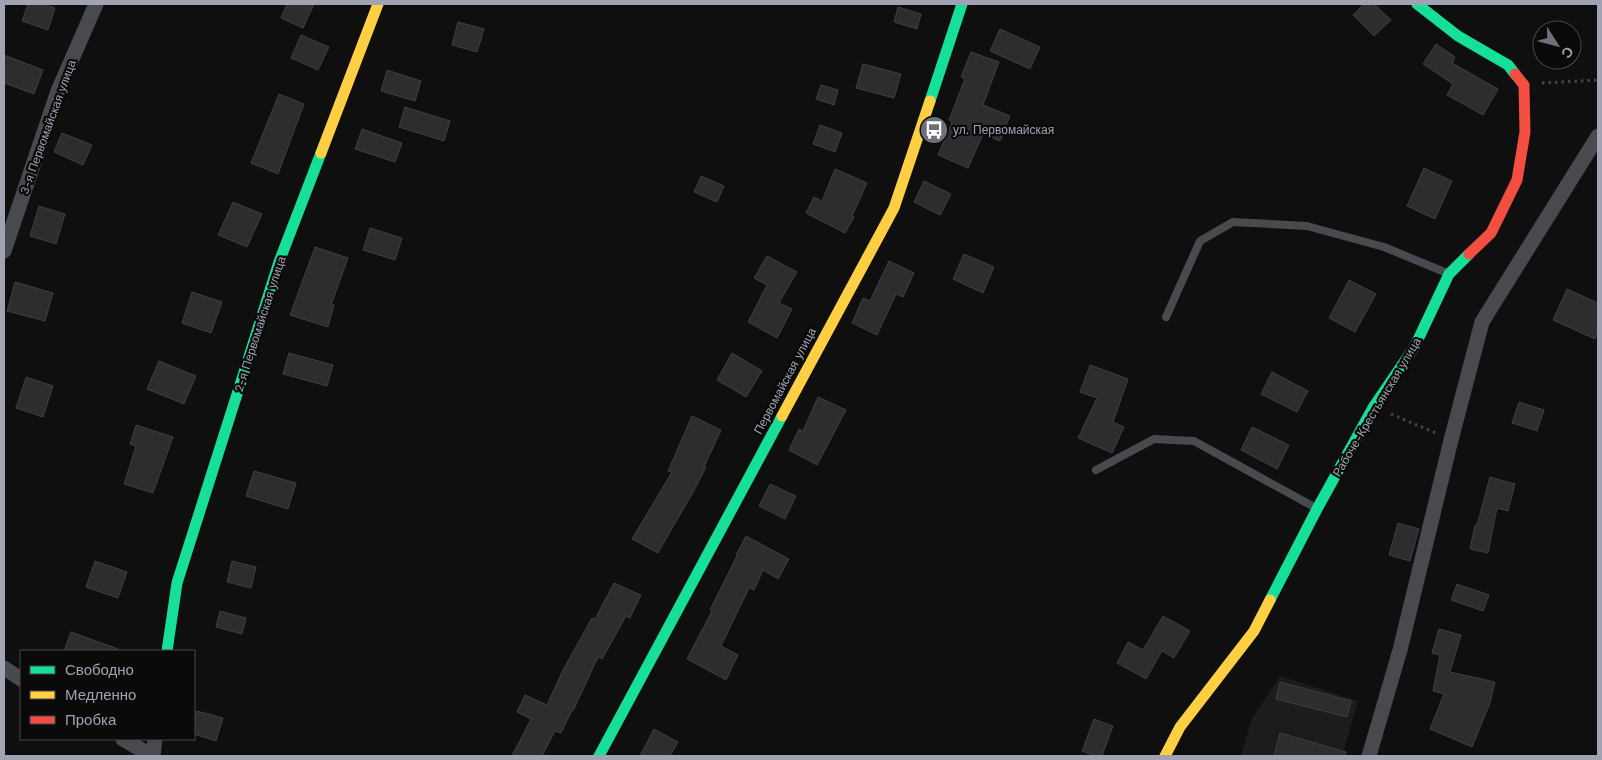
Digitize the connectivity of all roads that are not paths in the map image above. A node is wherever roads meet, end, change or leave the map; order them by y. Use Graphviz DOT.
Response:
graph roads {
  1 [pos="96,4"];
  2 [pos="378,4"];
  3 [pos="962,4"];
  4 [pos="1417,4"];
  5 [pos="1598,136"];
  6 [pos="4,251"];
  7 [pos="1448,274"];
  8 [pos="1166,317"];
  9 [pos="1096,470"];
  10 [pos="1317,509"];
  11 [pos="168,650"];
  12 [pos="4,668"];
  13 [pos="20,678"];
  14 [pos="125,740"];
  15 [pos="155,740"];
  16 [pos="153,756"];
  17 [pos="599,756"];
  18 [pos="1165,756"];
  19 [pos="1370,756"];
  1 -- 6 [label="street, 3-я Первомайская улица"];
  2 -- 11 [label="street, 2-я Первомайская улица"];
  3 -- 17 [label="street, Первомайская улица"];
  4 -- 7 [label="street, Рабоче-Крестьянская улица"];
  5 -- 19 [label="street"];
  7 -- 8 [label="lane"];
  7 -- 10 [label="street, Рабоче-Крестьянская улица"];
  9 -- 10 [label="lane"];
  10 -- 18 [label="street, Рабоче-Крестьянская улица"];
  12 -- 13 [label="street"];
  14 -- 16 [label="street"];
  15 -- 16 [label="street"];
}
